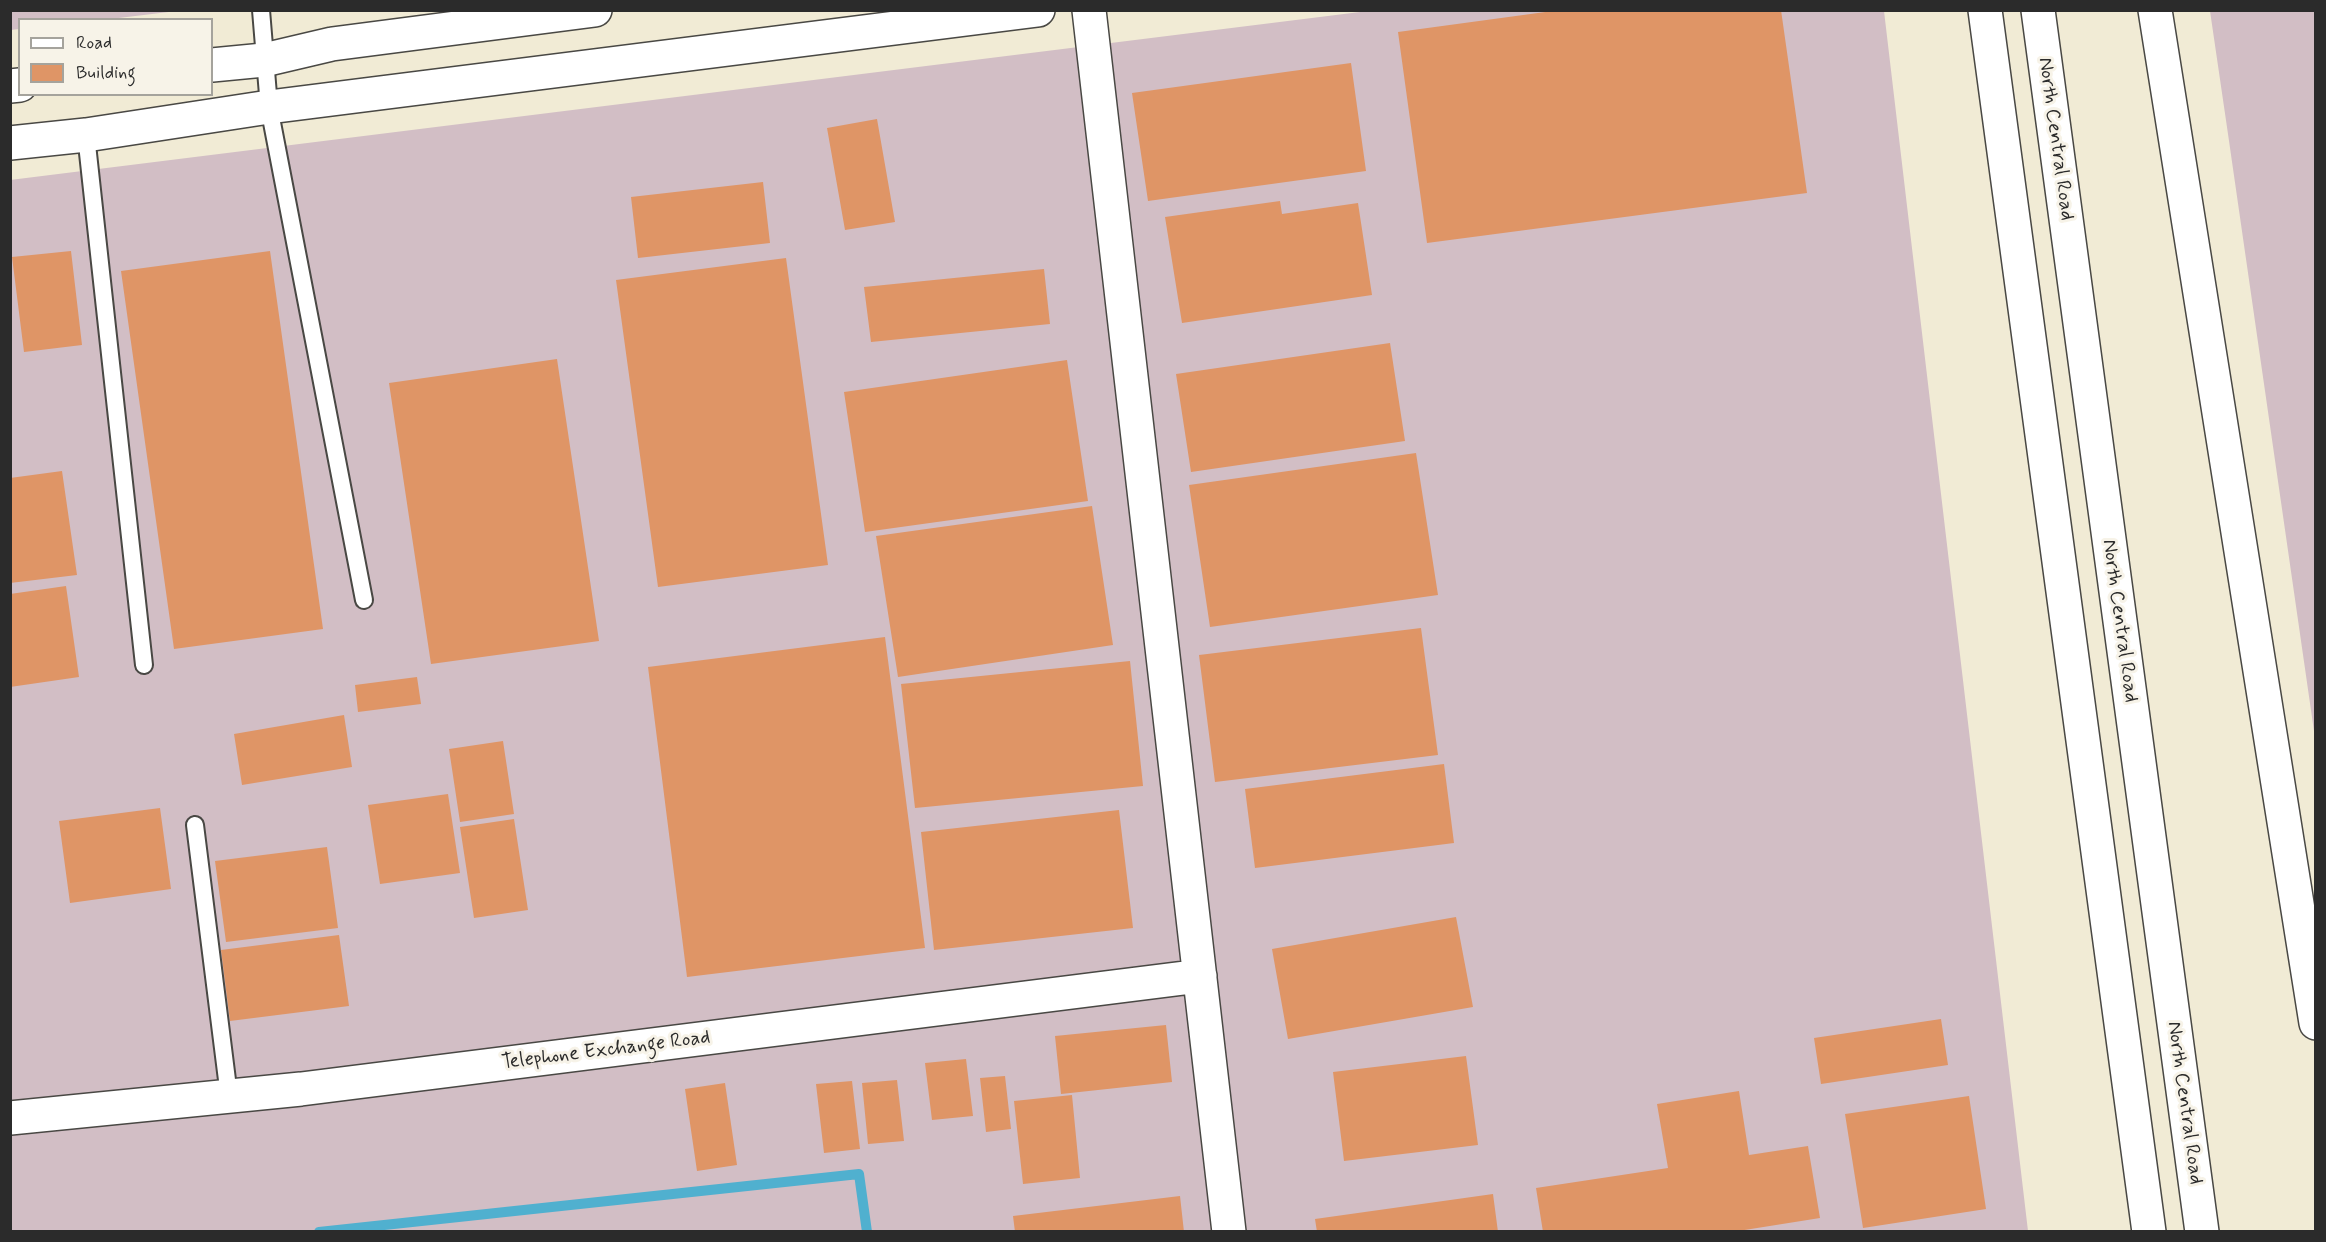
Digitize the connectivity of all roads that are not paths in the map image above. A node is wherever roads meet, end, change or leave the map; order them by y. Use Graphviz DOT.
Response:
graph roads {
  1 [pos="261,10"];
  2 [pos="1038,10"];
  3 [pos="1089,10"];
  4 [pos="1985,10"];
  5 [pos="2038,10"];
  6 [pos="2155,10"];
  7 [pos="594,11"];
  8 [pos="529,15"];
  9 [pos="264,60"];
  10 [pos="213,65"];
  11 [pos="269,107"];
  12 [pos="86,135"];
  13 [pos="10,143"];
  14 [pos="364,600"];
  15 [pos="144,664"];
  16 [pos="195,825"];
  17 [pos="1200,976"];
  18 [pos="2316,1023"];
  19 [pos="229,1096"];
  20 [pos="10,1118"];
  21 [pos="1229,1232"];
  22 [pos="2149,1232"];
  23 [pos="2202,1232"];
  1 -- 9 [label="lane"];
  2 -- 11 [label="street"];
  3 -- 17 [label="street"];
  4 -- 22 [label="street"];
  5 -- 23 [label="street, North Central Road"];
  6 -- 18 [label="street"];
  7 -- 8 [label="street"];
  8 -- 9 [label="street"];
  9 -- 10 [label="street"];
  9 -- 11 [label="lane"];
  11 -- 12 [label="street"];
  11 -- 14 [label="lane"];
  12 -- 13 [label="street"];
  12 -- 15 [label="lane"];
  16 -- 19 [label="lane"];
  17 -- 19 [label="street, Telephone Exchange Road"];
  17 -- 21 [label="street"];
  19 -- 20 [label="street, Telephone Exchange Road"];
}
